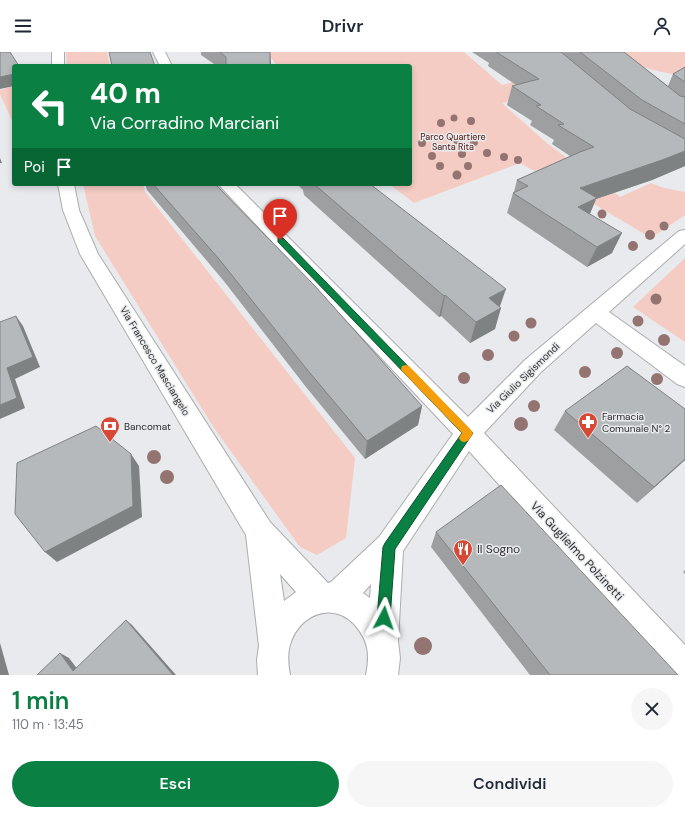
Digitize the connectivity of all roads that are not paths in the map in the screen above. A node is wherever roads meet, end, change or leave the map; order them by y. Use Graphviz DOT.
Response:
graph roads {
  1 [pos="58,52"];
  2 [pos="159,52"];
  3 [pos="58,64"];
  4 [pos="165,64"];
  5 [pos="66,186"];
  6 [pos="228,186"];
  7 [pos="685,235"];
  8 [pos="595,312"];
  9 [pos="685,378"];
  10 [pos="468,433"];
  11 [pos="260,532"];
  12 [pos="389,547"];
  13 [pos="329,598"];
  14 [pos="382,641"];
  15 [pos="274,660"];
  16 [pos="685,669"];
  17 [pos="382,675"];
  1 -- 3 [label="street"];
  2 -- 4 [label="street"];
  5 -- 11 [label="street, Via Francesco Masciangelo"];
  6 -- 10 [label="street, Via Guglielmo Polzinetti"];
  7 -- 8 [label="street, Via Giulio Sigismondi"];
  8 -- 9 [label="street"];
  8 -- 10 [label="street, Via Giulio Sigismondi"];
  10 -- 12 [label="street, Via Giulio Sigismondi"];
  10 -- 16 [label="street, Via Guglielmo Polzinetti"];
  11 -- 13 [label="street, Via Francesco Masciangelo"];
  11 -- 15 [label="street, Via Francesco Masciangelo"];
  12 -- 13 [label="street, Via Giulio Sigismondi"];
  12 -- 14 [label="street"];
  13 -- 14 [label="street"];
  13 -- 15 [label="street"];
  14 -- 17 [label="street"];
}
